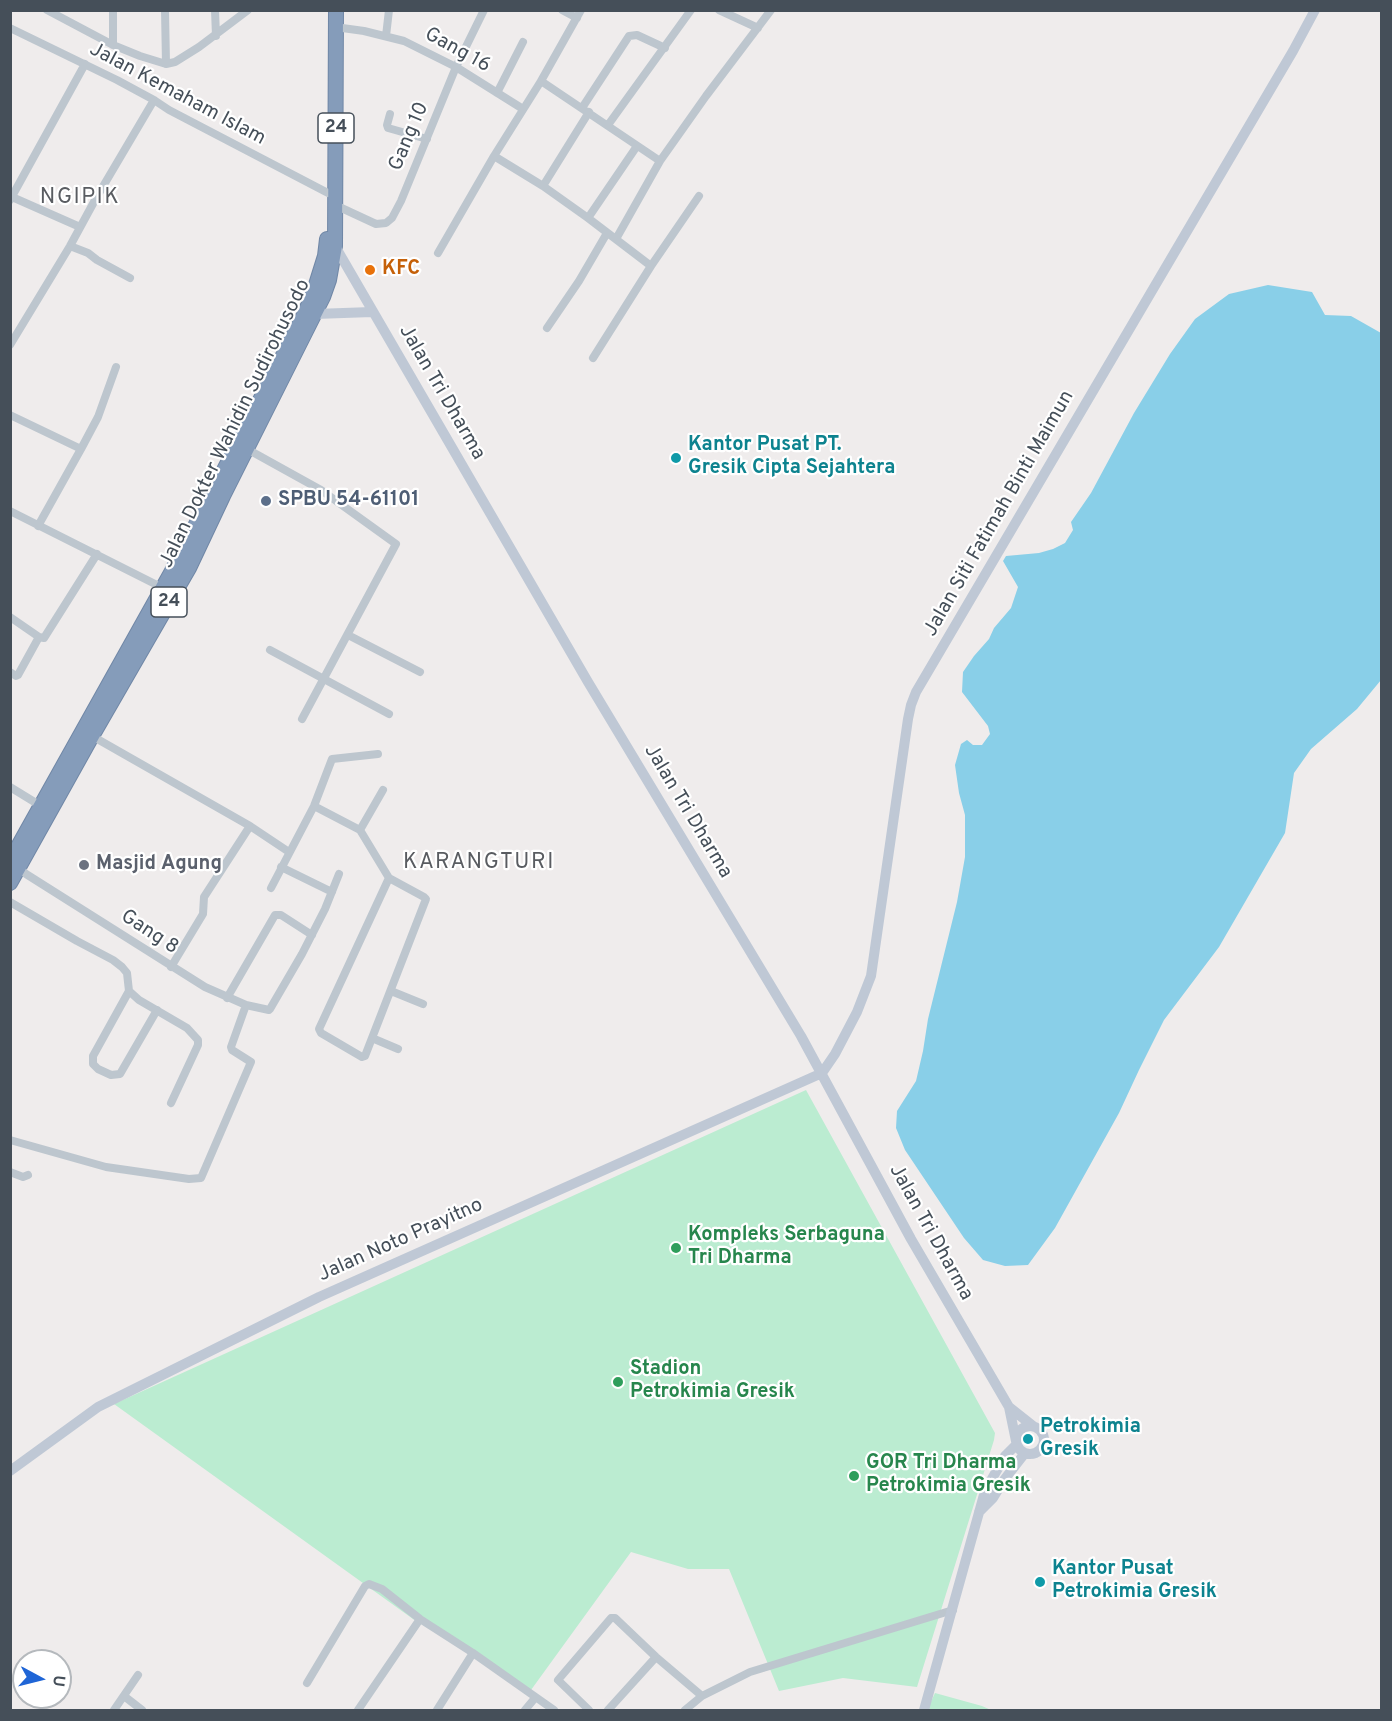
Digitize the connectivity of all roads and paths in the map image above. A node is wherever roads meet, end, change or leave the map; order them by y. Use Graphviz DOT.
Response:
graph roads {
  1 [pos="47,10"];
  2 [pos="113,10"];
  3 [pos="165,10"];
  4 [pos="215,10"];
  5 [pos="248,10"];
  6 [pos="327,10"];
  7 [pos="336,10"];
  8 [pos="389,10"];
  9 [pos="484,10"];
  10 [pos="562,10"];
  11 [pos="691,10"];
  12 [pos="719,10"];
  13 [pos="771,10"];
  14 [pos="1315,10"];
  15 [pos="63,14"];
  16 [pos="579,14"];
  17 [pos="335,27"];
  18 [pos="10,28"];
  19 [pos="758,28"];
  20 [pos="216,36"];
  21 [pos="386,36"];
  22 [pos="523,42"];
  23 [pos="113,45"];
  24 [pos="665,48"];
  25 [pos="85,64"];
  26 [pos="166,64"];
  27 [pos="456,67"];
  28 [pos="541,81"];
  29 [pos="497,93"];
  30 [pos="154,100"];
  31 [pos="523,109"];
  32 [pos="585,110"];
  33 [pos="390,114"];
  34 [pos="608,125"];
  35 [pos="427,139"];
  36 [pos="637,146"];
  37 [pos="494,156"];
  38 [pos="660,161"];
  39 [pos="543,186"];
  40 [pos="699,196"];
  41 [pos="11,198"];
  42 [pos="332,199"];
  43 [pos="588,218"];
  44 [pos="80,227"];
  45 [pos="607,233"];
  46 [pos="616,238"];
  47 [pos="331,243"];
  48 [pos="70,246"];
  49 [pos="438,253"];
  50 [pos="651,266"];
  51 [pos="130,278"];
  52 [pos="372,312"];
  53 [pos="310,313"];
  54 [pos="547,328"];
  55 [pos="10,345"];
  56 [pos="593,358"];
  57 [pos="116,367"];
  58 [pos="10,415"];
  59 [pos="81,449"];
  60 [pos="247,449"];
  61 [pos="10,511"];
  62 [pos="38,526"];
  63 [pos="97,554"];
  64 [pos="163,588"];
  65 [pos="10,617"];
  66 [pos="348,635"];
  67 [pos="39,637"];
  68 [pos="270,650"];
  69 [pos="10,672"];
  70 [pos="420,672"];
  71 [pos="324,679"];
  72 [pos="389,714"];
  73 [pos="302,719"];
  74 [pos="92,736"];
  75 [pos="378,754"];
  76 [pos="10,787"];
  77 [pos="383,790"];
  78 [pos="41,806"];
  79 [pos="314,806"];
  80 [pos="250,826"];
  81 [pos="360,830"];
  82 [pos="289,852"];
  83 [pos="15,864"];
  84 [pos="281,867"];
  85 [pos="339,874"];
  86 [pos="389,878"];
  87 [pos="10,883"];
  88 [pos="271,888"];
  89 [pos="332,892"];
  90 [pos="10,902"];
  91 [pos="312,935"];
  92 [pos="171,967"];
  93 [pos="129,991"];
  94 [pos="391,991"];
  95 [pos="227,998"];
  96 [pos="423,1004"];
  97 [pos="246,1005"];
  98 [pos="157,1010"];
  99 [pos="372,1038"];
  100 [pos="398,1049"];
  101 [pos="822,1073"];
  102 [pos="171,1102"];
  103 [pos="10,1140"];
  104 [pos="10,1172"];
  105 [pos="28,1175"];
  106 [pos="1009,1407"];
  107 [pos="1033,1426"];
  108 [pos="1019,1446"];
  109 [pos="10,1471"];
  110 [pos="953,1610"];
  111 [pos="420,1619"];
  112 [pos="473,1653"];
  113 [pos="656,1657"];
  114 [pos="138,1675"];
  115 [pos="307,1683"];
  116 [pos="124,1696"];
  117 [pos="702,1696"];
  118 [pos="535,1698"];
  119 [pos="926,1707"];
  120 [pos="114,1710"];
  121 [pos="142,1710"];
  122 [pos="358,1710"];
  123 [pos="437,1710"];
  124 [pos="525,1710"];
  125 [pos="554,1710"];
  126 [pos="589,1710"];
  127 [pos="608,1710"];
  128 [pos="685,1710"];
  1 -- 15 [label="street"];
  2 -- 23 [label="street"];
  3 -- 26 [label="street"];
  4 -- 20 [label="street"];
  5 -- 20 [label="street"];
  6 -- 42 [label="highway, Jalan Dokter Wahidin Sudirohusodo / 24"];
  7 -- 17 [label="highway, Jalan Dokter Wahidin Sudirohusodo / 24"];
  8 -- 21 [label="street"];
  9 -- 27 [label="street, Gang 10"];
  10 -- 16 [label="street"];
  11 -- 24 [label="street"];
  12 -- 19 [label="street"];
  13 -- 19 [label="street"];
  14 -- 101 [label="street, Jalan Siti Fatimah Binti Maimun"];
  15 -- 23 [label="street"];
  16 -- 28 [label="street"];
  17 -- 21 [label="street, Gang 16"];
  17 -- 42 [label="highway, Jalan Dokter Wahidin Sudirohusodo / 24"];
  18 -- 25 [label="street, Jalan Kemaham Islam"];
  19 -- 38 [label="street"];
  20 -- 26 [label="street"];
  21 -- 27 [label="street, Gang 16"];
  22 -- 29 [label="street"];
  23 -- 26 [label="street"];
  24 -- 32 [label="street"];
  24 -- 34 [label="street"];
  25 -- 30 [label="street, Jalan Kemaham Islam"];
  25 -- 41 [label="street"];
  27 -- 29 [label="street, Gang 16"];
  27 -- 35 [label="street, Gang 10"];
  28 -- 31 [label="street"];
  28 -- 32 [label="street"];
  29 -- 31 [label="street, Gang 16"];
  30 -- 42 [label="street, Jalan Kemaham Islam"];
  30 -- 44 [label="street"];
  31 -- 37 [label="street"];
  32 -- 34 [label="street"];
  32 -- 39 [label="street"];
  33 -- 35 [label="street"];
  34 -- 36 [label="street"];
  35 -- 42 [label="street, Gang 10"];
  36 -- 38 [label="street"];
  36 -- 43 [label="street"];
  37 -- 39 [label="street"];
  37 -- 49 [label="street"];
  38 -- 46 [label="street"];
  39 -- 43 [label="street"];
  40 -- 50 [label="street"];
  41 -- 44 [label="street"];
  42 -- 47 [label="highway, Jalan Dokter Wahidin Sudirohusodo / 24"];
  43 -- 45 [label="street"];
  44 -- 48 [label="street"];
  45 -- 46 [label="street"];
  45 -- 54 [label="street"];
  46 -- 50 [label="street"];
  47 -- 52 [label="street, Jalan Tri Dharma"];
  47 -- 53 [label="highway, Jalan Dokter Wahidin Sudirohusodo / 24"];
  48 -- 51 [label="street"];
  48 -- 55 [label="street"];
  50 -- 56 [label="street"];
  52 -- 53 [label="street"];
  52 -- 101 [label="street, Jalan Tri Dharma"];
  53 -- 60 [label="highway, Jalan Dokter Wahidin Sudirohusodo / 24"];
  53 -- 64 [label="highway, Jalan Dokter Wahidin Sudirohusodo / 24"];
  57 -- 59 [label="street"];
  58 -- 59 [label="street"];
  59 -- 62 [label="street"];
  60 -- 66 [label="street"];
  60 -- 74 [label="highway, Jalan Dokter Wahidin Sudirohusodo / 24"];
  61 -- 62 [label="street"];
  62 -- 63 [label="street"];
  63 -- 64 [label="street"];
  63 -- 67 [label="street"];
  64 -- 78 [label="highway, Jalan Dokter Wahidin Sudirohusodo / 24"];
  65 -- 67 [label="street"];
  66 -- 70 [label="street"];
  66 -- 71 [label="street"];
  67 -- 69 [label="street"];
  68 -- 71 [label="street"];
  71 -- 72 [label="street"];
  71 -- 73 [label="street"];
  74 -- 80 [label="street"];
  74 -- 83 [label="highway, Jalan Dokter Wahidin Sudirohusodo / 24"];
  75 -- 79 [label="street"];
  76 -- 78 [label="street"];
  77 -- 81 [label="street"];
  78 -- 83 [label="highway, Jalan Dokter Wahidin Sudirohusodo / 24"];
  79 -- 81 [label="street"];
  79 -- 82 [label="street"];
  80 -- 82 [label="street"];
  80 -- 92 [label="street"];
  81 -- 86 [label="street"];
  82 -- 84 [label="street"];
  83 -- 87 [label="highway, Jalan Dokter Wahidin Sudirohusodo / 24"];
  83 -- 92 [label="street, Gang 8"];
  84 -- 88 [label="street"];
  84 -- 89 [label="street"];
  85 -- 89 [label="street"];
  86 -- 94 [label="street"];
  86 -- 99 [label="street"];
  89 -- 91 [label="street"];
  90 -- 93 [label="street"];
  91 -- 95 [label="street"];
  91 -- 97 [label="street, Gang 8"];
  92 -- 95 [label="street, Gang 8"];
  93 -- 98 [label="street"];
  93 -- 98 [label="street"];
  94 -- 96 [label="street"];
  94 -- 99 [label="street"];
  95 -- 97 [label="street, Gang 8"];
  97 -- 103 [label="street"];
  98 -- 102 [label="street"];
  99 -- 100 [label="street"];
  101 -- 106 [label="street, Jalan Tri Dharma"];
  101 -- 109 [label="street, Jalan Noto Prayitno"];
  104 -- 105 [label="street"];
  106 -- 107 [label="street, Jalan Tri Dharma"];
  106 -- 108 [label="street, Jalan Tri Dharma"];
  107 -- 108 [label="street"];
  107 -- 108 [label="street"];
  108 -- 110 [label="street"];
  110 -- 117 [label="street"];
  110 -- 119 [label="street"];
  111 -- 112 [label="street"];
  111 -- 115 [label="street"];
  111 -- 122 [label="street"];
  112 -- 118 [label="street"];
  112 -- 123 [label="street"];
  113 -- 117 [label="street"];
  113 -- 126 [label="street"];
  113 -- 127 [label="street"];
  114 -- 116 [label="street"];
  116 -- 120 [label="street"];
  116 -- 121 [label="street"];
  117 -- 128 [label="street"];
  118 -- 124 [label="street"];
  118 -- 125 [label="street"];
}
